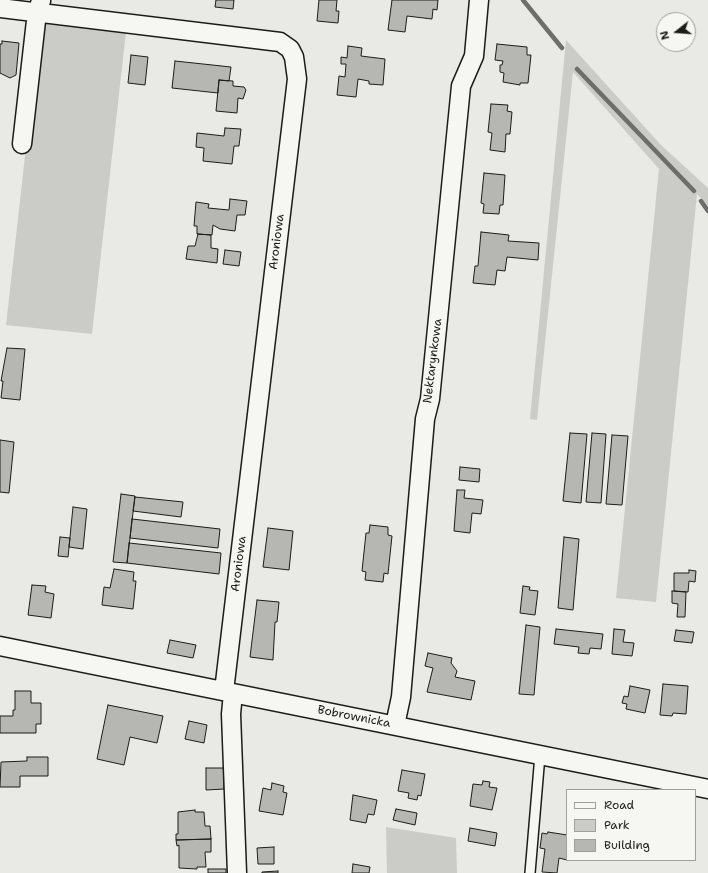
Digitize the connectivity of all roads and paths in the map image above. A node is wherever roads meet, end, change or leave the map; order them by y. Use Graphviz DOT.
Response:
graph roads {
  1 [pos="479,0"];
  2 [pos="39,6"];
  3 [pos="0,8"];
  4 [pos="22,144"];
  5 [pos="0,646"];
  6 [pos="229,692"];
  7 [pos="395,725"];
  8 [pos="540,754"];
  9 [pos="708,789"];
  10 [pos="237,873"];
  11 [pos="530,873"];
  1 -- 7 [label="street, Nektarynkowa"];
  2 -- 3 [label="street, Aroniowa"];
  2 -- 4 [label="street"];
  2 -- 6 [label="street, Aroniowa"];
  5 -- 6 [label="street, Bobrownicka"];
  6 -- 7 [label="street, Bobrownicka"];
  6 -- 10 [label="street, Aroniowa"];
  7 -- 8 [label="street, Bobrownicka"];
  8 -- 9 [label="street, Bobrownicka"];
  8 -- 11 [label="lane"];
}
